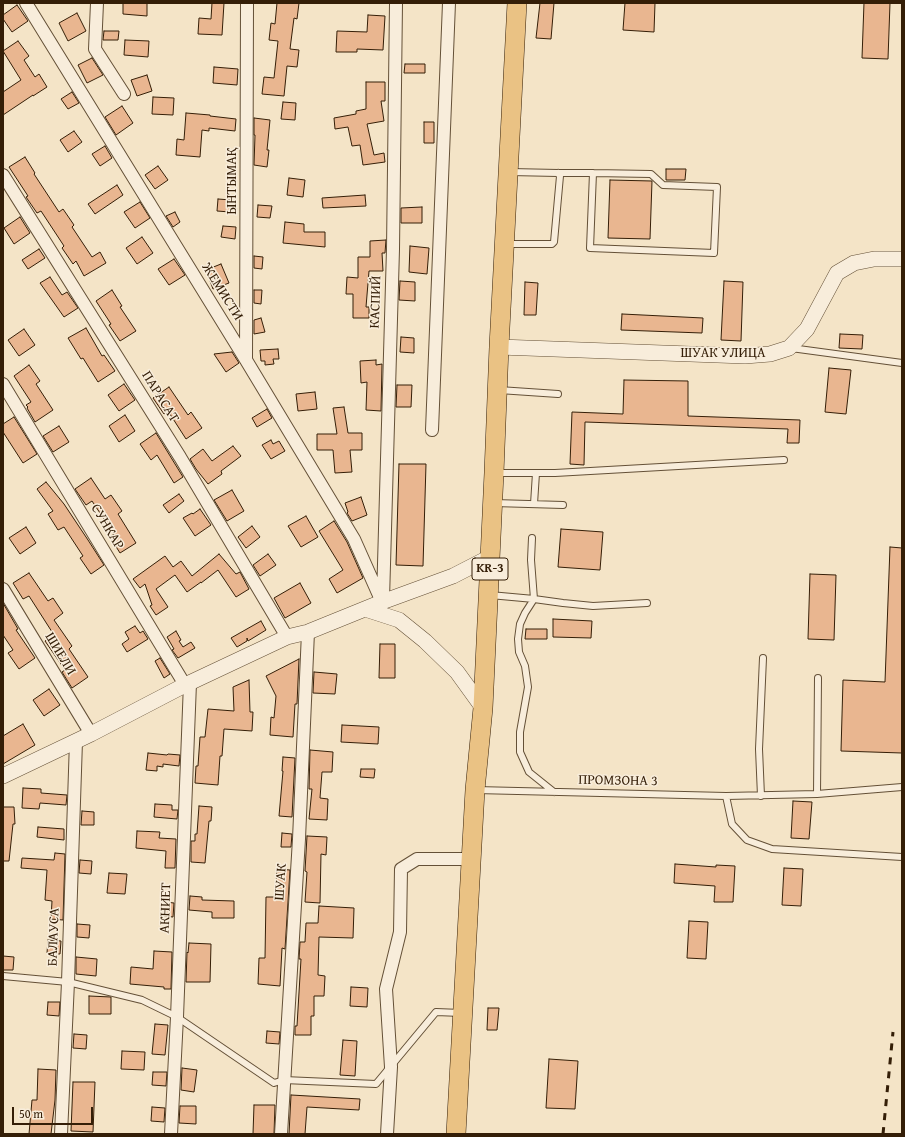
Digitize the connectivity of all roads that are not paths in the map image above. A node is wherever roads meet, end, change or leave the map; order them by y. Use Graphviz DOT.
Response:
graph roads {
  1 [pos="26,3"];
  2 [pos="97,3"];
  3 [pos="247,3"];
  4 [pos="396,3"];
  5 [pos="450,3"];
  6 [pos="517,3"];
  7 [pos="124,94"];
  8 [pos="508,172"];
  9 [pos="558,173"];
  10 [pos="593,173"];
  11 [pos="3,175"];
  12 [pos="504,244"];
  13 [pos="902,258"];
  14 [pos="499,347"];
  15 [pos="790,348"];
  16 [pos="246,360"];
  17 [pos="902,362"];
  18 [pos="3,384"];
  19 [pos="497,390"];
  20 [pos="558,394"];
  21 [pos="432,430"];
  22 [pos="784,460"];
  23 [pos="494,473"];
  24 [pos="536,473"];
  25 [pos="493,503"];
  26 [pos="534,504"];
  27 [pos="563,505"];
  28 [pos="532,538"];
  29 [pos="490,557"];
  30 [pos="3,589"];
  31 [pos="488,595"];
  32 [pos="534,599"];
  33 [pos="382,602"];
  34 [pos="647,603"];
  35 [pos="365,609"];
  36 [pos="308,632"];
  37 [pos="286,637"];
  38 [pos="763,658"];
  39 [pos="818,678"];
  40 [pos="187,684"];
  41 [pos="483,708"];
  42 [pos="91,734"];
  43 [pos="76,741"];
  44 [pos="3,776"];
  45 [pos="902,787"];
  46 [pos="475,790"];
  47 [pos="554,792"];
  48 [pos="817,794"];
  49 [pos="726,796"];
  50 [pos="761,796"];
  51 [pos="902,858"];
  52 [pos="471,859"];
  53 [pos="3,976"];
  54 [pos="68,982"];
  55 [pos="463,1013"];
  56 [pos="178,1017"];
  57 [pos="391,1067"];
  58 [pos="284,1080"];
  59 [pos="61,1134"];
  60 [pos="171,1134"];
  61 [pos="281,1134"];
  62 [pos="387,1134"];
  63 [pos="456,1134"];
  1 -- 16 [label="street, ЖЕМИСТИ"];
  2 -- 7 [label="street"];
  3 -- 16 [label="street, ЫНТЫМАҚ"];
  4 -- 33 [label="street, КАСПИЙ"];
  5 -- 21 [label="street"];
  6 -- 8 [label="main road, KR-3"];
  8 -- 9 [label="lane"];
  8 -- 12 [label="main road, KR-3"];
  9 -- 10 [label="lane"];
  9 -- 12 [label="lane"];
  10 -- 10 [label="lane"];
  11 -- 37 [label="street, ПАРАСАТ"];
  12 -- 14 [label="main road, KR-3"];
  13 -- 15 [label="street"];
  14 -- 15 [label="street, ШУАК УЛИЦА"];
  14 -- 19 [label="main road, KR-3"];
  15 -- 17 [label="lane"];
  16 -- 33 [label="street, ЖЕМИСТИ"];
  18 -- 40 [label="street, СУНКАР"];
  19 -- 20 [label="lane"];
  19 -- 23 [label="main road, KR-3"];
  22 -- 24 [label="lane"];
  23 -- 24 [label="lane"];
  23 -- 25 [label="main road, KR-3"];
  24 -- 26 [label="lane"];
  25 -- 26 [label="lane"];
  25 -- 29 [label="main road, KR-3"];
  26 -- 27 [label="lane"];
  28 -- 32 [label="lane"];
  29 -- 31 [label="main road, KR-3"];
  29 -- 33 [label="street"];
  30 -- 42 [label="street, ШИЕЛИ"];
  31 -- 32 [label="lane"];
  31 -- 41 [label="main road, KR-3"];
  32 -- 34 [label="lane"];
  32 -- 47 [label="lane"];
  33 -- 35 [label="street"];
  35 -- 36 [label="street"];
  35 -- 41 [label="street"];
  36 -- 37 [label="street"];
  36 -- 58 [label="street, ШУАК"];
  37 -- 40 [label="street"];
  38 -- 50 [label="lane"];
  39 -- 48 [label="lane"];
  40 -- 42 [label="street"];
  40 -- 56 [label="street, АКНИЕТ"];
  41 -- 46 [label="main road, KR-3"];
  42 -- 43 [label="street"];
  43 -- 44 [label="street"];
  43 -- 54 [label="street, БАЛАУСА"];
  45 -- 48 [label="lane, ПРОМЗОНА 3"];
  46 -- 47 [label="lane, ПРОМЗОНА 3"];
  46 -- 52 [label="main road, KR-3"];
  47 -- 49 [label="lane, ПРОМЗОНА 3"];
  48 -- 50 [label="lane, ПРОМЗОНА 3"];
  49 -- 50 [label="lane, ПРОМЗОНА 3"];
  49 -- 51 [label="lane"];
  52 -- 55 [label="main road, KR-3"];
  52 -- 57 [label="street"];
  53 -- 54 [label="lane"];
  54 -- 56 [label="lane"];
  54 -- 59 [label="street, БАЛАУСА"];
  55 -- 57 [label="lane"];
  55 -- 63 [label="main road, KR-3"];
  56 -- 58 [label="lane"];
  56 -- 60 [label="street, АКНИЕТ"];
  57 -- 58 [label="lane"];
  57 -- 62 [label="street"];
  58 -- 61 [label="street, ШУАК"];
}
